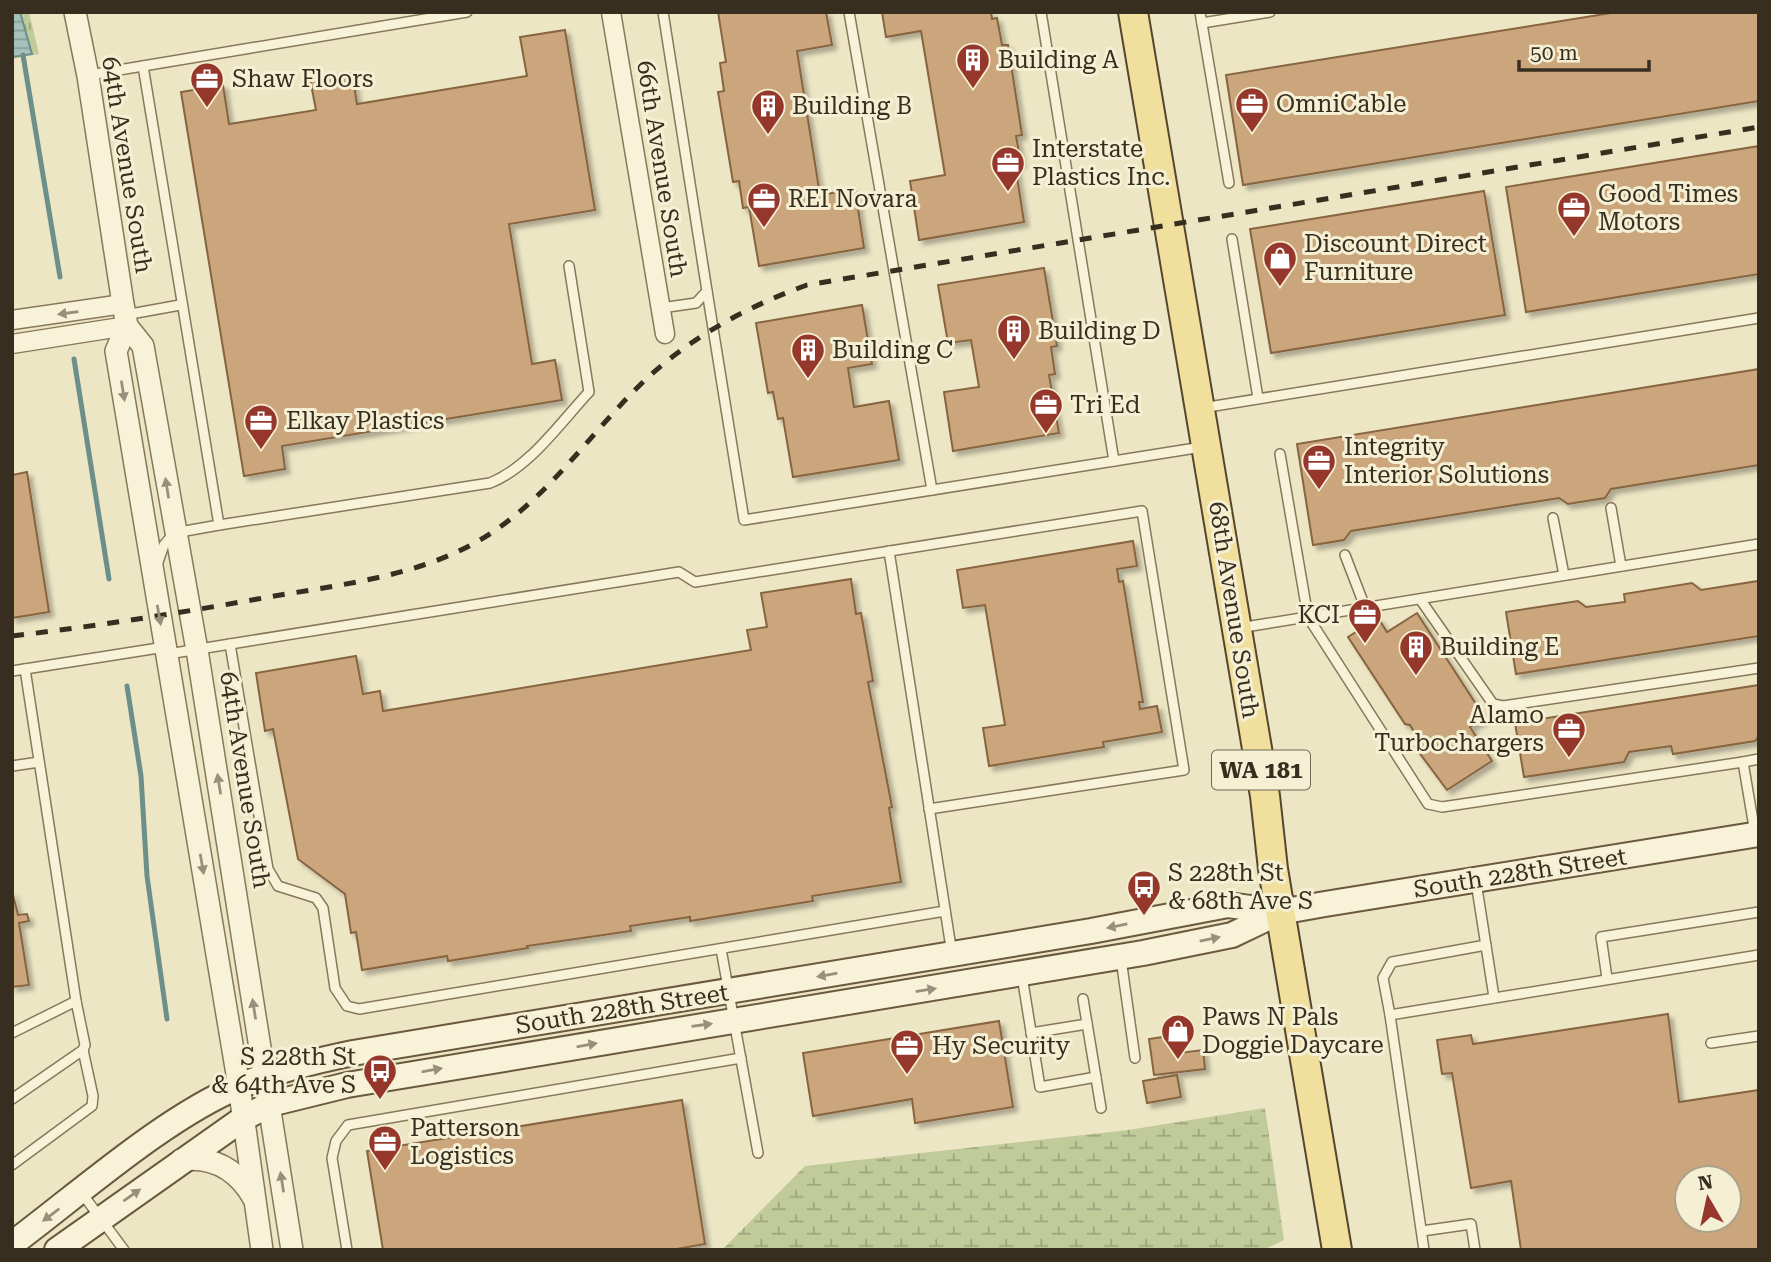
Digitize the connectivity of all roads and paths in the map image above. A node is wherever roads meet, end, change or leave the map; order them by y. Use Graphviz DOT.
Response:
graph roads {
  1 [pos="75,12"];
  2 [pos="467,12"];
  3 [pos="611,12"];
  4 [pos="663,12"];
  5 [pos="849,12"];
  6 [pos="1041,12"];
  7 [pos="1133,12"];
  8 [pos="1200,12"];
  9 [pos="1270,12"];
  10 [pos="1202,23"];
  11 [pos="143,66"];
  12 [pos="88,76"];
  13 [pos="1228,183"];
  14 [pos="1232,239"];
  15 [pos="569,266"];
  16 [pos="707,291"];
  17 [pos="180,305"];
  18 [pos="661,308"];
  19 [pos="125,315"];
  20 [pos="1759,318"];
  21 [pos="12,320"];
  22 [pos="665,334"];
  23 [pos="12,344"];
  24 [pos="1258,398"];
  25 [pos="1200,408"];
  26 [pos="1207,447"];
  27 [pos="1280,454"];
  28 [pos="1114,461"];
  29 [pos="932,490"];
  30 [pos="1611,508"];
  31 [pos="1553,518"];
  32 [pos="219,525"];
  33 [pos="174,533"];
  34 [pos="1759,544"];
  35 [pos="889,551"];
  36 [pos="1345,555"];
  37 [pos="1621,566"];
  38 [pos="1564,575"];
  39 [pos="154,585"];
  40 [pos="1420,598"];
  41 [pos="1365,607"];
  42 [pos="1308,617"];
  43 [pos="1237,628"];
  44 [pos="230,644"];
  45 [pos="197,649"];
  46 [pos="165,651"];
  47 [pos="1759,668"];
  48 [pos="24,669"];
  49 [pos="12,671"];
  50 [pos="1759,760"];
  51 [pos="39,762"];
  52 [pos="1743,762"];
  53 [pos="12,766"];
  54 [pos="929,809"];
  55 [pos="1757,834"];
  56 [pos="1476,880"];
  57 [pos="945,911"];
  58 [pos="1280,912"];
  59 [pos="1759,912"];
  60 [pos="1486,945"];
  61 [pos="722,948"];
  62 [pos="952,954"];
  63 [pos="1759,955"];
  64 [pos="1121,957"];
  65 [pos="1022,975"];
  66 [pos="1607,978"];
  67 [pos="729,992"];
  68 [pos="1494,996"];
  69 [pos="1083,999"];
  70 [pos="76,1000"];
  71 [pos="1390,1015"];
  72 [pos="734,1021"];
  73 [pos="1087,1024"];
  74 [pos="12,1033"];
  75 [pos="1031,1033"];
  76 [pos="1759,1036"];
  77 [pos="1711,1043"];
  78 [pos="83,1051"];
  79 [pos="741,1058"];
  80 [pos="1135,1058"];
  81 [pos="266,1076"];
  82 [pos="1096,1077"];
  83 [pos="239,1086"];
  84 [pos="12,1099"];
  85 [pos="270,1104"];
  86 [pos="1101,1108"];
  87 [pos="244,1118"];
  88 [pos="758,1153"];
  89 [pos="181,1160"];
  90 [pos="12,1165"];
  91 [pos="81,1192"];
  92 [pos="254,1200"];
  93 [pos="101,1217"];
  94 [pos="1422,1231"];
  95 [pos="15,1244"];
  96 [pos="57,1250"];
  97 [pos="124,1250"];
  98 [pos="262,1250"];
  99 [pos="292,1250"];
  100 [pos="347,1250"];
  101 [pos="1337,1250"];
  102 [pos="1424,1250"];
  103 [pos="1475,1250"];
  1 -- 12 [label="street, 64th Avenue South"];
  2 -- 11 [label="lane"];
  3 -- 18 [label="street, 66th Avenue South"];
  4 -- 16 [label="lane"];
  5 -- 29 [label="lane"];
  6 -- 28 [label="lane"];
  7 -- 25 [label="main road, 68th Avenue South / WA 181"];
  8 -- 10 [label="lane"];
  9 -- 10 [label="lane"];
  10 -- 13 [label="lane"];
  11 -- 12 [label="lane"];
  11 -- 17 [label="lane"];
  12 -- 19 [label="street, 64th Avenue South"];
  14 -- 24 [label="lane"];
  15 -- 32 [label="lane"];
  16 -- 18 [label="lane"];
  16 -- 29 [label="lane"];
  17 -- 19 [label="lane"];
  17 -- 32 [label="lane"];
  18 -- 22 [label="street, 66th Avenue South"];
  19 -- 21 [label="street, one-way"];
  19 -- 23 [label="street"];
  33 -- 19 [label="street, 64th Avenue South, one-way"];
  19 -- 39 [label="street, 64th Avenue South, one-way"];
  20 -- 24 [label="lane"];
  24 -- 25 [label="lane"];
  25 -- 26 [label="main road, 68th Avenue South / WA 181"];
  26 -- 28 [label="lane"];
  26 -- 43 [label="main road, 68th Avenue South / WA 181"];
  27 -- 42 [label="lane"];
  28 -- 29 [label="lane"];
  30 -- 37 [label="lane"];
  31 -- 38 [label="lane"];
  32 -- 33 [label="lane"];
  33 -- 39 [label="lane"];
  33 -- 45 [label="street, 64th Avenue South"];
  34 -- 37 [label="lane"];
  35 -- 44 [label="lane"];
  35 -- 54 [label="lane"];
  35 -- 54 [label="lane"];
  36 -- 41 [label="lane"];
  37 -- 38 [label="lane"];
  38 -- 40 [label="lane"];
  39 -- 46 [label="street, 64th Avenue South, one-way"];
  40 -- 41 [label="lane"];
  40 -- 47 [label="lane"];
  41 -- 42 [label="lane"];
  42 -- 43 [label="lane"];
  42 -- 52 [label="lane"];
  43 -- 58 [label="main road, 68th Avenue South / WA 181"];
  44 -- 45 [label="lane"];
  44 -- 61 [label="lane"];
  45 -- 46 [label="lane"];
  81 -- 45 [label="street, 64th Avenue South, one-way"];
  46 -- 48 [label="lane"];
  46 -- 83 [label="street, 64th Avenue South, one-way"];
  48 -- 49 [label="lane"];
  48 -- 51 [label="lane"];
  50 -- 52 [label="lane"];
  51 -- 53 [label="lane"];
  51 -- 70 [label="lane"];
  52 -- 55 [label="lane"];
  54 -- 57 [label="lane"];
  55 -- 56 [label="main road, South 228th Street"];
  56 -- 58 [label="main road, South 228th Street"];
  56 -- 60 [label="lane"];
  57 -- 61 [label="lane"];
  57 -- 62 [label="lane"];
  58 -- 62 [label="main road, South 228th Street, one-way"];
  64 -- 58 [label="main road, South 228th Street, one-way"];
  58 -- 101 [label="main road, 68th Avenue South / WA 181"];
  59 -- 66 [label="lane"];
  60 -- 68 [label="lane"];
  60 -- 71 [label="lane"];
  61 -- 67 [label="lane"];
  62 -- 67 [label="main road, South 228th Street, one-way"];
  63 -- 66 [label="lane"];
  64 -- 65 [label="main road, South 228th Street"];
  64 -- 80 [label="lane"];
  72 -- 65 [label="main road, South 228th Street, one-way"];
  65 -- 75 [label="lane"];
  66 -- 68 [label="lane"];
  67 -- 72 [label="lane"];
  67 -- 81 [label="main road, South 228th Street"];
  68 -- 71 [label="lane"];
  69 -- 73 [label="lane"];
  70 -- 74 [label="lane"];
  70 -- 78 [label="lane"];
  71 -- 94 [label="lane"];
  72 -- 79 [label="lane"];
  85 -- 72 [label="main road, South 228th Street, one-way"];
  73 -- 75 [label="lane"];
  73 -- 82 [label="lane"];
  75 -- 82 [label="lane"];
  76 -- 77 [label="lane"];
  78 -- 84 [label="lane"];
  78 -- 90 [label="lane"];
  79 -- 88 [label="lane"];
  79 -- 100 [label="lane"];
  81 -- 83 [label="main road, South 228th Street"];
  81 -- 85 [label="street, 64th Avenue South"];
  82 -- 86 [label="lane"];
  83 -- 87 [label="street, 64th Avenue South"];
  83 -- 91 [label="main road, South 228th Street"];
  85 -- 87 [label="main road, South 228th Street"];
  99 -- 85 [label="street, 64th Avenue South, one-way"];
  87 -- 89 [label="main road, South 228th Street"];
  87 -- 92 [label="street, 64th Avenue South"];
  89 -- 92 [label="street"];
  93 -- 89 [label="main road, South 228th Street, one-way"];
  91 -- 93 [label="lane"];
  91 -- 95 [label="main road, South 228th Street, one-way"];
  92 -- 98 [label="street, 64th Avenue South"];
  93 -- 96 [label="main road, South 228th Street"];
  93 -- 97 [label="lane"];
  94 -- 102 [label="lane"];
  94 -- 103 [label="lane"];
}
